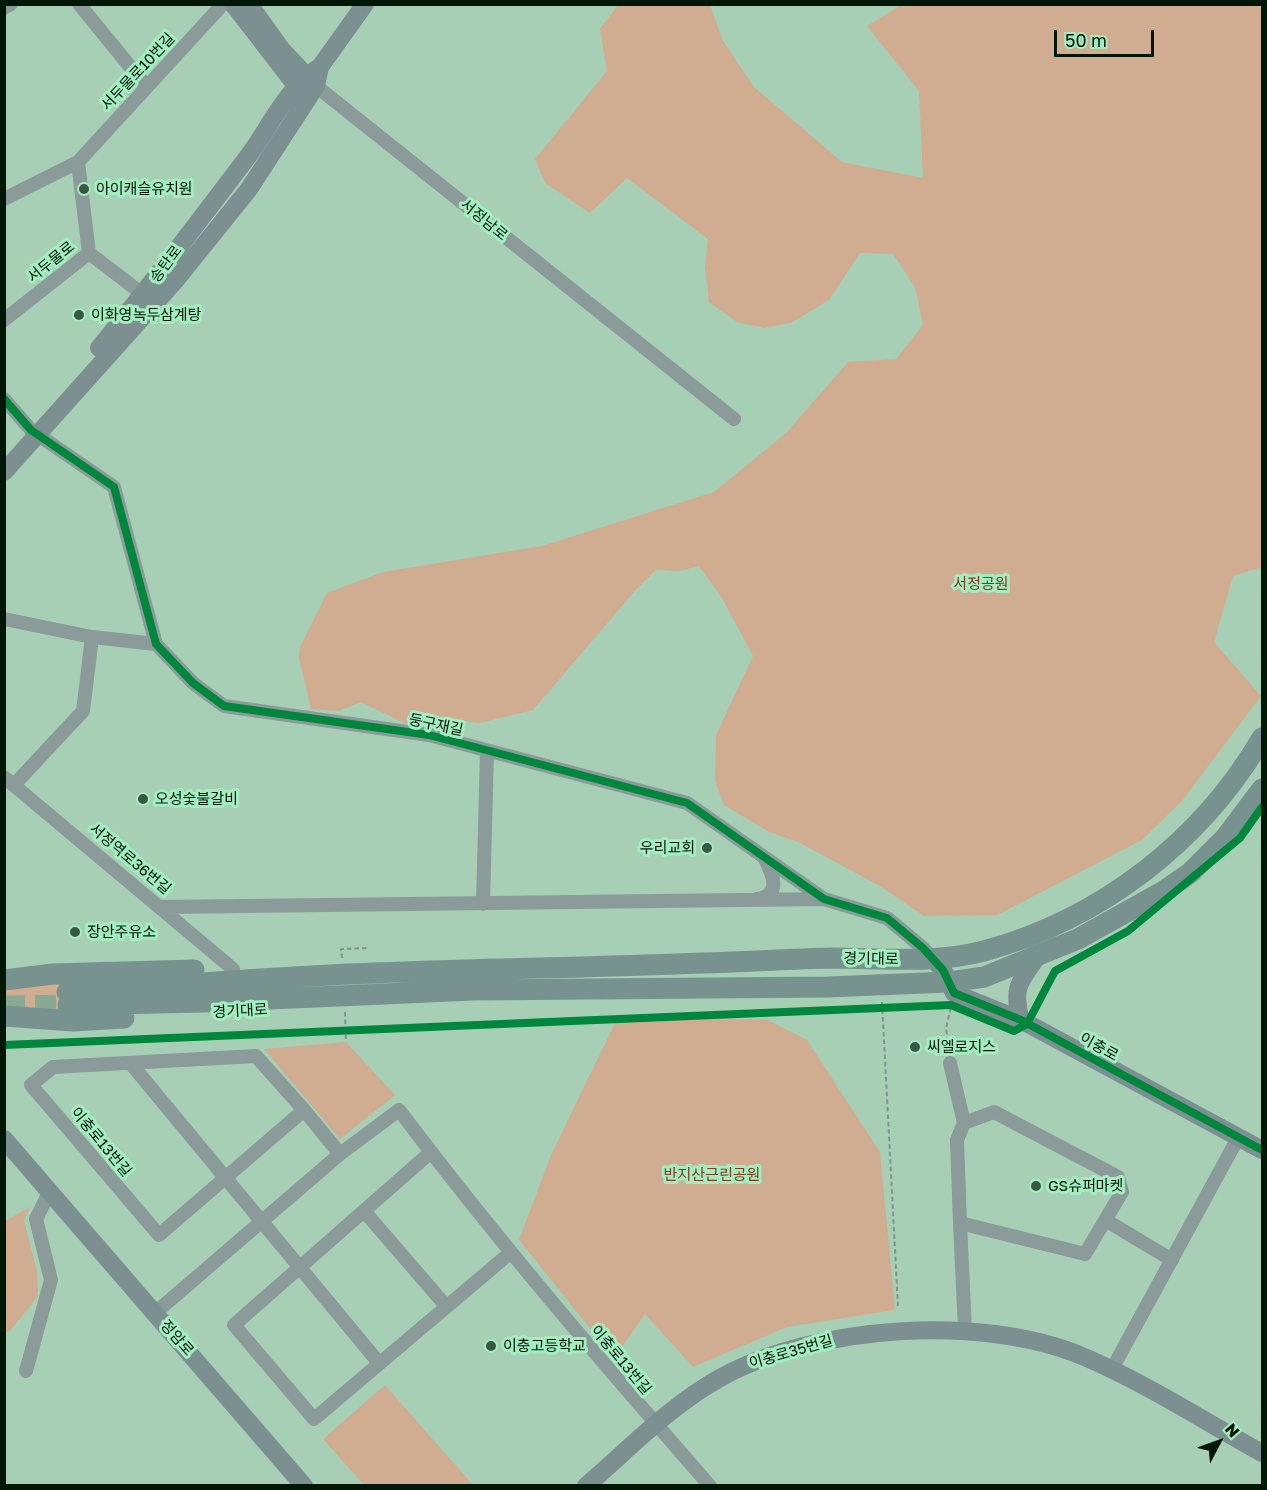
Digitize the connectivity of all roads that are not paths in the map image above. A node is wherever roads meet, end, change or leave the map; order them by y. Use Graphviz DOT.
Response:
graph roads {
  1 [pos="11,4"];
  2 [pos="79,4"];
  3 [pos="223,4"];
  4 [pos="233,4"];
  5 [pos="249,4"];
  6 [pos="365,4"];
  7 [pos="4,8"];
  8 [pos="309,83"];
  9 [pos="146,86"];
  10 [pos="78,162"];
  11 [pos="4,199"];
  12 [pos="89,253"];
  13 [pos="148,299"];
  14 [pos="4,320"];
  15 [pos="4,399"];
  16 [pos="734,419"];
  17 [pos="35,432"];
  18 [pos="4,457"];
  19 [pos="4,472"];
  20 [pos="4,618"];
  21 [pos="92,637"];
  22 [pos="156,644"];
  23 [pos="1263,738"];
  24 [pos="487,751"];
  25 [pos="9,781"];
  26 [pos="1263,789"];
  27 [pos="764,857"];
  28 [pos="824,899"];
  29 [pos="746,901"];
  30 [pos="483,904"];
  31 [pos="161,907"];
  32 [pos="1037,957"];
  33 [pos="934,960"];
  34 [pos="233,969"];
  35 [pos="4,980"];
  36 [pos="472,980"];
  37 [pos="949,982"];
  38 [pos="69,1006"];
  39 [pos="4,1016"];
  40 [pos="1021,1020"];
  41 [pos="4,1026"];
  42 [pos="950,1063"];
  43 [pos="132,1065"];
  44 [pos="304,1110"];
  45 [pos="964,1123"];
  46 [pos="1238,1138"];
  47 [pos="4,1139"];
  48 [pos="1263,1150"];
  49 [pos="430,1152"];
  50 [pos="340,1154"];
  51 [pos="225,1178"];
  52 [pos="50,1191"];
  53 [pos="364,1211"];
  54 [pos="1107,1221"];
  55 [pos="262,1223"];
  56 [pos="960,1223"];
  57 [pos="510,1253"];
  58 [pos="1172,1260"];
  59 [pos="300,1267"];
  60 [pos="446,1306"];
  61 [pos="155,1313"];
  62 [pos="965,1330"];
  63 [pos="379,1363"];
  64 [pos="26,1371"];
  65 [pos="1112,1371"];
  66 [pos="657,1425"];
  67 [pos="1263,1453"];
  68 [pos="304,1485"];
  69 [pos="586,1485"];
  70 [pos="710,1485"];
  1 -- 7 [label="street"];
  2 -- 9 [label="street"];
  3 -- 9 [label="street, 서두물로10번길"];
  4 -- 8 [label="street, 서정남로"];
  5 -- 8 [label="street, 서정남로"];
  6 -- 8 [label="street, 송탄로"];
  8 -- 13 [label="street, 송탄로"];
  8 -- 16 [label="street, 서정남로"];
  9 -- 10 [label="street, 서두물로10번길"];
  10 -- 11 [label="street, 서두물로10번길"];
  10 -- 12 [label="street"];
  12 -- 13 [label="street"];
  12 -- 14 [label="street, 서두물로"];
  13 -- 17 [label="street, 송탄로"];
  15 -- 17 [label="street"];
  17 -- 18 [label="street, 송탄로"];
  17 -- 19 [label="street, 송탄로"];
  17 -- 22 [label="street, 둥구재길"];
  20 -- 21 [label="street"];
  21 -- 22 [label="street"];
  21 -- 25 [label="street"];
  22 -- 24 [label="street, 둥구재길"];
  23 -- 33 [label="main road, 경기대로"];
  24 -- 27 [label="street, 둥구재길"];
  24 -- 30 [label="street"];
  25 -- 31 [label="street, 서정역로36번길"];
  26 -- 32 [label="main road, 경기대로"];
  27 -- 28 [label="street, 둥구재길"];
  27 -- 29 [label="street"];
  28 -- 29 [label="street"];
  28 -- 33 [label="street, 둥구재길"];
  29 -- 30 [label="street"];
  30 -- 31 [label="street"];
  31 -- 34 [label="street, 서정역로36번길"];
  32 -- 37 [label="main road, 경기대로"];
  32 -- 40 [label="street"];
  33 -- 36 [label="main road, 경기대로"];
  33 -- 37 [label="street, 이충로"];
  34 -- 35 [label="main road, 경기대로"];
  34 -- 36 [label="main road, 경기대로"];
  36 -- 37 [label="main road, 경기대로"];
  36 -- 38 [label="main road, 경기대로"];
  36 -- 38 [label="main road, 경기대로"];
  37 -- 40 [label="street, 이충로"];
  38 -- 39 [label="main road, 경기대로"];
  38 -- 41 [label="main road"];
  40 -- 46 [label="street, 이충로"];
  42 -- 45 [label="street"];
  43 -- 44 [label="street, 이충로13번길"];
  43 -- 51 [label="street"];
  43 -- 51 [label="street, 이충로13번길"];
  44 -- 50 [label="street, 이충로13번길"];
  44 -- 51 [label="street, 이충로13번길"];
  45 -- 54 [label="street"];
  45 -- 56 [label="street"];
  46 -- 48 [label="street, 이충로"];
  46 -- 58 [label="street"];
  47 -- 52 [label="street, 정암로"];
  49 -- 50 [label="street, 이충로13번길"];
  49 -- 53 [label="street"];
  49 -- 57 [label="street, 이충로13번길"];
  50 -- 55 [label="street, 이충로13번길"];
  51 -- 55 [label="street"];
  52 -- 61 [label="street, 정암로"];
  52 -- 64 [label="street"];
  53 -- 59 [label="street"];
  53 -- 60 [label="street"];
  54 -- 56 [label="street"];
  54 -- 58 [label="street"];
  55 -- 59 [label="street"];
  55 -- 61 [label="street, 이충로13번길"];
  56 -- 62 [label="street"];
  57 -- 60 [label="street"];
  57 -- 66 [label="street, 이충로13번길"];
  58 -- 65 [label="street"];
  59 -- 63 [label="street"];
  59 -- 63 [label="street"];
  60 -- 63 [label="street"];
  61 -- 68 [label="street, 정암로"];
  62 -- 65 [label="street, 이충로35번길"];
  62 -- 66 [label="street, 이충로35번길"];
  65 -- 67 [label="street, 이충로35번길"];
  66 -- 69 [label="street, 이충로35번길"];
  66 -- 70 [label="street, 이충로13번길"];
}
